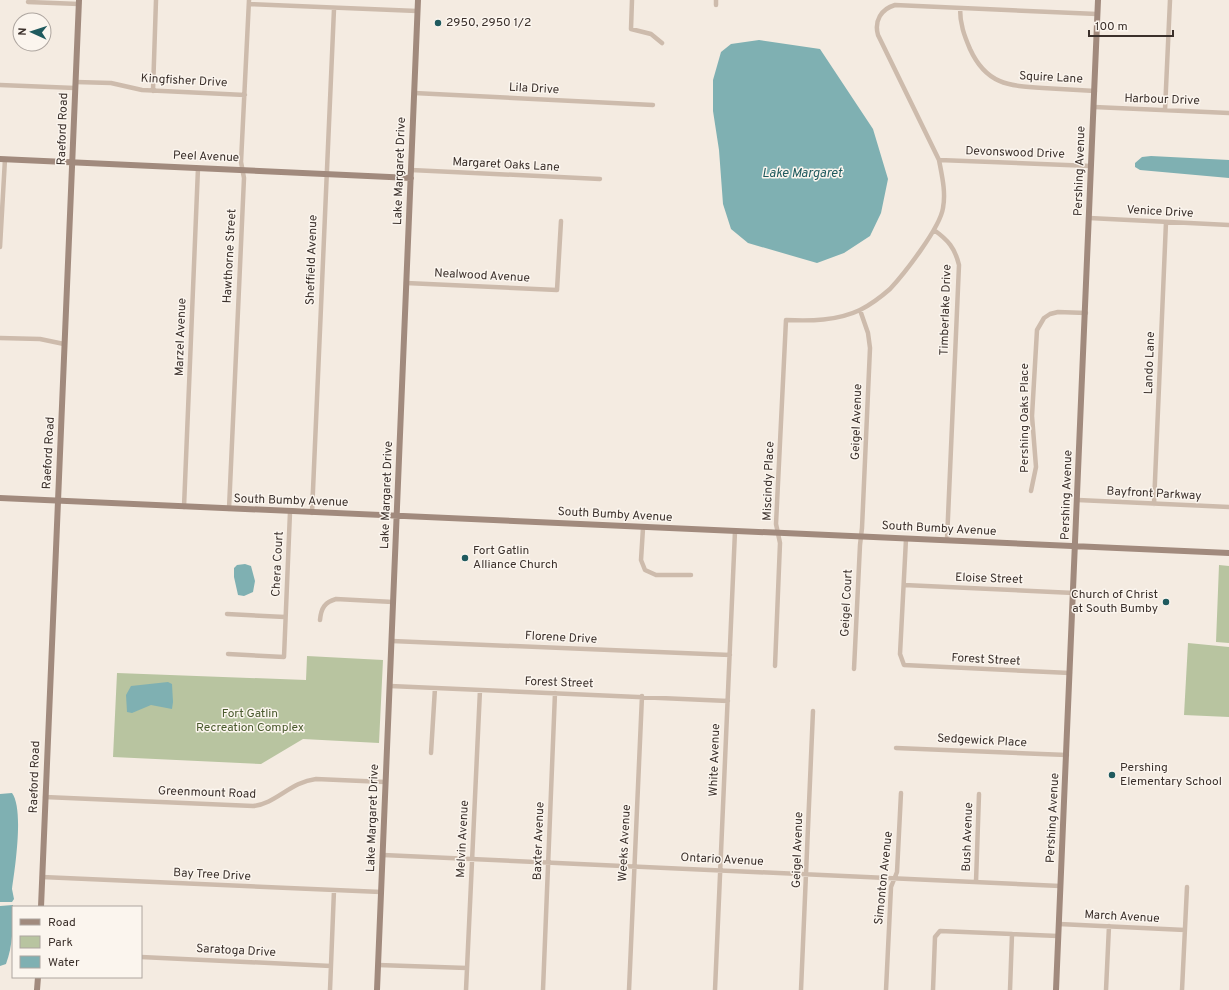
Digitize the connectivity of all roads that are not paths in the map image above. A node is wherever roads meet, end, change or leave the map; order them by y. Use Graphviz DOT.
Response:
graph roads {
  1 [pos="156,0"];
  2 [pos="418,0"];
  3 [pos="632,0"];
  4 [pos="1098,0"];
  5 [pos="1170,0"];
  6 [pos="28,2"];
  7 [pos="79,2"];
  8 [pos="249,2"];
  9 [pos="960,8"];
  10 [pos="334,9"];
  11 [pos="417,11"];
  12 [pos="1098,14"];
  13 [pos="662,42"];
  14 [pos="0,85"];
  15 [pos="76,85"];
  16 [pos="153,91"];
  17 [pos="1095,91"];
  18 [pos="414,93"];
  19 [pos="245,95"];
  20 [pos="653,105"];
  21 [pos="1094,107"];
  22 [pos="1165,110"];
  23 [pos="1229,113"];
  24 [pos="2,159"];
  25 [pos="939,160"];
  26 [pos="72,162"];
  27 [pos="1091,166"];
  28 [pos="198,168"];
  29 [pos="242,170"];
  30 [pos="411,170"];
  31 [pos="326,174"];
  32 [pos="410,178"];
  33 [pos="600,179"];
  34 [pos="1089,218"];
  35 [pos="561,221"];
  36 [pos="1166,222"];
  37 [pos="1229,225"];
  38 [pos="934,230"];
  39 [pos="0,247"];
  40 [pos="406,283"];
  41 [pos="860,310"];
  42 [pos="1086,313"];
  43 [pos="0,338"];
  44 [pos="64,344"];
  45 [pos="1031,491"];
  46 [pos="0,498"];
  47 [pos="1078,500"];
  48 [pos="58,501"];
  49 [pos="1154,504"];
  50 [pos="184,507"];
  51 [pos="1229,507"];
  52 [pos="229,509"];
  53 [pos="290,512"];
  54 [pos="312,513"];
  55 [pos="397,516"];
  56 [pos="642,528"];
  57 [pos="735,531"];
  58 [pos="778,533"];
  59 [pos="861,537"];
  60 [pos="906,539"];
  61 [pos="947,540"];
  62 [pos="1076,546"];
  63 [pos="1229,553"];
  64 [pos="690,575"];
  65 [pos="904,585"];
  66 [pos="1074,593"];
  67 [pos="393,602"];
  68 [pos="227,614"];
  69 [pos="286,617"];
  70 [pos="320,620"];
  71 [pos="392,641"];
  72 [pos="228,654"];
  73 [pos="730,656"];
  74 [pos="775,666"];
  75 [pos="854,669"];
  76 [pos="1070,673"];
  77 [pos="390,686"];
  78 [pos="435,688"];
  79 [pos="480,690"];
  80 [pos="555,693"];
  81 [pos="642,696"];
  82 [pos="728,701"];
  83 [pos="813,710"];
  84 [pos="896,748"];
  85 [pos="431,753"];
  86 [pos="1067,755"];
  87 [pos="385,782"];
  88 [pos="901,792"];
  89 [pos="979,794"];
  90 [pos="45,797"];
  91 [pos="383,855"];
  92 [pos="472,859"];
  93 [pos="548,863"];
  94 [pos="634,866"];
  95 [pos="720,870"];
  96 [pos="806,875"];
  97 [pos="42,877"];
  98 [pos="894,879"];
  99 [pos="976,882"];
  100 [pos="1060,886"];
  101 [pos="1187,887"];
  102 [pos="334,890"];
  103 [pos="381,892"];
  104 [pos="41,906"];
  105 [pos="1059,924"];
  106 [pos="1109,926"];
  107 [pos="1185,930"];
  108 [pos="1012,934"];
  109 [pos="1058,936"];
  110 [pos="142,957"];
  111 [pos="378,965"];
  112 [pos="331,966"];
  113 [pos="467,968"];
  114 [pos="38,978"];
  115 [pos="37,990"];
  116 [pos="330,990"];
  117 [pos="377,990"];
  118 [pos="466,990"];
  119 [pos="543,990"];
  120 [pos="629,990"];
  121 [pos="716,990"];
  122 [pos="801,990"];
  123 [pos="886,990"];
  124 [pos="933,990"];
  125 [pos="1010,990"];
  126 [pos="1056,990"];
  127 [pos="1106,990"];
  128 [pos="1182,990"];
  1 -- 16 [label="street"];
  2 -- 11 [label="street, Lake Margaret Drive"];
  3 -- 13 [label="street"];
  4 -- 12 [label="street, Pershing Avenue"];
  5 -- 22 [label="street"];
  6 -- 7 [label="street"];
  7 -- 15 [label="street, Raeford Road"];
  8 -- 10 [label="street"];
  8 -- 19 [label="street, Hawthorne Street"];
  9 -- 12 [label="street"];
  9 -- 17 [label="street, Squire Lane"];
  9 -- 25 [label="street"];
  10 -- 11 [label="street"];
  10 -- 31 [label="street, Sheffield Avenue"];
  11 -- 18 [label="street, Lake Margaret Drive"];
  12 -- 17 [label="street, Pershing Avenue"];
  14 -- 15 [label="street, Kingfisher Drive"];
  15 -- 16 [label="street, Kingfisher Drive"];
  15 -- 26 [label="street, Raeford Road"];
  16 -- 19 [label="street, Kingfisher Drive"];
  17 -- 21 [label="street, Pershing Avenue"];
  18 -- 20 [label="street, Lila Drive"];
  18 -- 30 [label="street, Lake Margaret Drive"];
  19 -- 29 [label="street, Hawthorne Street"];
  21 -- 22 [label="street, Harbour Drive"];
  21 -- 27 [label="street, Pershing Avenue"];
  22 -- 23 [label="street, Harbour Drive"];
  24 -- 26 [label="street, Peel Avenue"];
  24 -- 39 [label="street"];
  25 -- 27 [label="street, Devonswood Drive"];
  25 -- 38 [label="street"];
  26 -- 28 [label="street, Peel Avenue"];
  26 -- 44 [label="street, Raeford Road"];
  27 -- 34 [label="street, Pershing Avenue"];
  28 -- 29 [label="street, Peel Avenue"];
  28 -- 50 [label="street, Marzel Avenue"];
  29 -- 31 [label="street, Peel Avenue"];
  29 -- 52 [label="street, Hawthorne Street"];
  30 -- 32 [label="street, Lake Margaret Drive"];
  30 -- 33 [label="street, Margaret Oaks Lane"];
  31 -- 32 [label="street, Peel Avenue"];
  31 -- 54 [label="street, Sheffield Avenue"];
  32 -- 40 [label="street, Lake Margaret Drive"];
  34 -- 36 [label="street, Venice Drive"];
  34 -- 42 [label="street, Pershing Avenue"];
  35 -- 40 [label="street, Nealwood Avenue"];
  36 -- 37 [label="street, Venice Drive"];
  36 -- 49 [label="street, Lando Lane"];
  38 -- 41 [label="street"];
  38 -- 61 [label="street, Timberlake Drive"];
  40 -- 55 [label="street, Lake Margaret Drive"];
  41 -- 58 [label="street, Miscindy Place"];
  41 -- 59 [label="street, Geigel Avenue"];
  42 -- 45 [label="street, Pershing Oaks Place"];
  42 -- 47 [label="street, Pershing Avenue"];
  43 -- 44 [label="street"];
  44 -- 48 [label="street, Raeford Road"];
  46 -- 48 [label="street, South Bumby Avenue"];
  47 -- 49 [label="street, Bayfront Parkway"];
  47 -- 62 [label="street, Pershing Avenue"];
  48 -- 50 [label="street, South Bumby Avenue"];
  48 -- 90 [label="street, Raeford Road"];
  49 -- 51 [label="street, Bayfront Parkway"];
  50 -- 52 [label="street, South Bumby Avenue"];
  52 -- 53 [label="street, South Bumby Avenue"];
  53 -- 54 [label="street, South Bumby Avenue"];
  53 -- 69 [label="street, Chera Court"];
  54 -- 55 [label="street, South Bumby Avenue"];
  55 -- 56 [label="street, South Bumby Avenue"];
  55 -- 67 [label="street, Lake Margaret Drive"];
  56 -- 57 [label="street, South Bumby Avenue"];
  56 -- 64 [label="street"];
  57 -- 58 [label="street, South Bumby Avenue"];
  57 -- 73 [label="street, White Avenue"];
  58 -- 59 [label="street, South Bumby Avenue"];
  58 -- 74 [label="street, Miscindy Place"];
  59 -- 60 [label="street, South Bumby Avenue"];
  59 -- 75 [label="street, Geigel Court"];
  60 -- 61 [label="street, South Bumby Avenue"];
  60 -- 65 [label="street"];
  61 -- 62 [label="street, South Bumby Avenue"];
  62 -- 63 [label="street, South Bumby Avenue"];
  62 -- 66 [label="street, Pershing Avenue"];
  65 -- 66 [label="street, Eloise Street"];
  65 -- 76 [label="street, Forest Street"];
  66 -- 76 [label="street, Pershing Avenue"];
  67 -- 70 [label="street"];
  67 -- 71 [label="street, Lake Margaret Drive"];
  68 -- 69 [label="street"];
  69 -- 72 [label="street, Chera Court"];
  71 -- 73 [label="street, Florene Drive"];
  71 -- 77 [label="street, Lake Margaret Drive"];
  73 -- 82 [label="street, White Avenue"];
  76 -- 86 [label="street, Pershing Avenue"];
  77 -- 78 [label="street, Forest Street"];
  77 -- 87 [label="street, Lake Margaret Drive"];
  78 -- 79 [label="street, Forest Street"];
  78 -- 85 [label="street"];
  79 -- 80 [label="street, Forest Street"];
  79 -- 92 [label="street, Melvin Avenue"];
  80 -- 81 [label="street, Forest Street"];
  80 -- 93 [label="street, Baxter Avenue"];
  81 -- 82 [label="street, Forest Street"];
  81 -- 94 [label="street, Weeks Avenue"];
  82 -- 95 [label="street, White Avenue"];
  83 -- 96 [label="street, Geigel Avenue"];
  84 -- 86 [label="street, Sedgewick Place"];
  86 -- 100 [label="street, Pershing Avenue"];
  87 -- 90 [label="street, Greenmount Road"];
  87 -- 91 [label="street, Lake Margaret Drive"];
  88 -- 98 [label="street, Simonton Avenue"];
  89 -- 99 [label="street, Bush Avenue"];
  90 -- 97 [label="street, Raeford Road"];
  91 -- 92 [label="street, Ontario Avenue"];
  91 -- 103 [label="street, Lake Margaret Drive"];
  92 -- 93 [label="street, Ontario Avenue"];
  92 -- 113 [label="street, Melvin Avenue"];
  93 -- 94 [label="street, Ontario Avenue"];
  93 -- 119 [label="street, Baxter Avenue"];
  94 -- 95 [label="street, Ontario Avenue"];
  94 -- 120 [label="street, Weeks Avenue"];
  95 -- 96 [label="street, Ontario Avenue"];
  95 -- 121 [label="street, White Avenue"];
  96 -- 98 [label="street, Ontario Avenue"];
  96 -- 122 [label="street, Geigel Avenue"];
  97 -- 102 [label="street, Bay Tree Drive"];
  97 -- 104 [label="street, Raeford Road"];
  98 -- 99 [label="street, Ontario Avenue"];
  98 -- 123 [label="street, Simonton Avenue"];
  99 -- 100 [label="street, Ontario Avenue"];
  100 -- 105 [label="street, Pershing Avenue"];
  101 -- 107 [label="street"];
  102 -- 103 [label="street, Bay Tree Drive"];
  102 -- 112 [label="street"];
  103 -- 111 [label="street, Lake Margaret Drive"];
  105 -- 106 [label="street, March Avenue"];
  105 -- 109 [label="street, Pershing Avenue"];
  106 -- 107 [label="street, March Avenue"];
  106 -- 127 [label="street"];
  107 -- 128 [label="street"];
  108 -- 109 [label="street"];
  108 -- 124 [label="street"];
  108 -- 125 [label="street"];
  109 -- 126 [label="street, Pershing Avenue"];
  110 -- 112 [label="street, Saratoga Drive"];
  111 -- 113 [label="street"];
  111 -- 117 [label="street, Lake Margaret Drive"];
  112 -- 116 [label="street"];
  113 -- 118 [label="street, Melvin Avenue"];
  114 -- 115 [label="street"];
}
